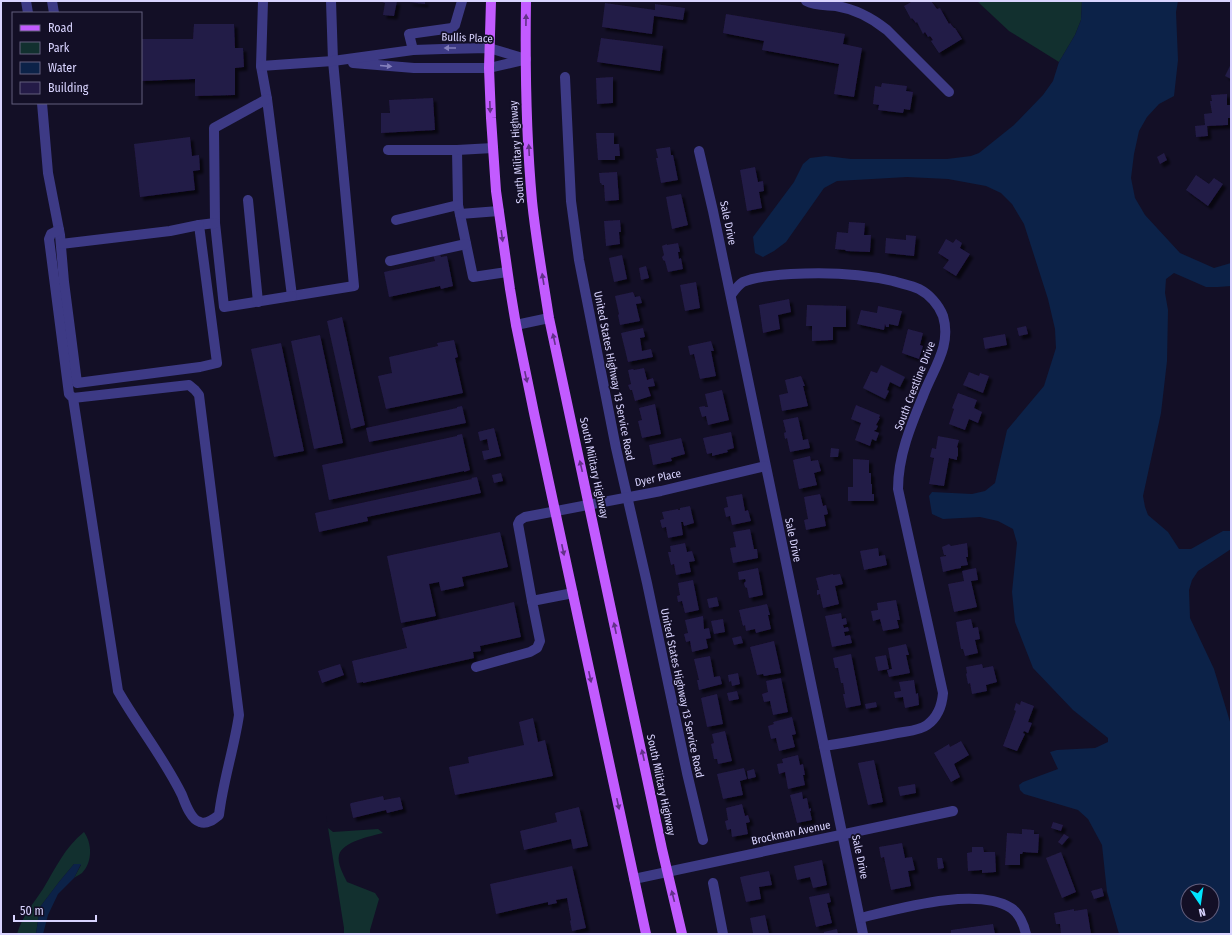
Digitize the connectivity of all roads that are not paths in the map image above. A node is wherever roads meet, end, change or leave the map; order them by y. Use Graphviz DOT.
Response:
graph roads {
  1 [pos="26,1"];
  2 [pos="52,1"];
  3 [pos="263,1"];
  4 [pos="331,1"];
  5 [pos="462,1"];
  6 [pos="491,1"];
  7 [pos="526,1"];
  8 [pos="806,1"];
  9 [pos="28,12"];
  10 [pos="54,12"];
  11 [pos="489,48"];
  12 [pos="413,50"];
  13 [pos="526,59"];
  14 [pos="333,61"];
  15 [pos="261,66"];
  16 [pos="489,68"];
  17 [pos="565,77"];
  18 [pos="949,92"];
  19 [pos="267,98"];
  20 [pos="42,104"];
  21 [pos="493,148"];
  22 [pos="388,150"];
  23 [pos="457,150"];
  24 [pos="699,151"];
  25 [pos="248,200"];
  26 [pos="459,210"];
  27 [pos="499,211"];
  28 [pos="396,220"];
  29 [pos="215,223"];
  30 [pos="199,225"];
  31 [pos="59,230"];
  32 [pos="61,244"];
  33 [pos="466,244"];
  34 [pos="390,261"];
  35 [pos="507,272"];
  36 [pos="731,295"];
  37 [pos="292,296"];
  38 [pos="258,302"];
  39 [pos="550,318"];
  40 [pos="516,325"];
  41 [pos="73,398"];
  42 [pos="765,466"];
  43 [pos="627,497"];
  44 [pos="590,504"];
  45 [pos="555,511"];
  46 [pos="573,593"];
  47 [pos="532,601"];
  48 [pos="476,667"];
  49 [pos="824,746"];
  50 [pos="954,811"];
  51 [pos="843,834"];
  52 [pos="703,840"];
  53 [pos="667,872"];
  54 [pos="634,879"];
  55 [pos="713,883"];
  56 [pos="860,918"];
  57 [pos="646,934"];
  58 [pos="682,934"];
  59 [pos="723,934"];
  60 [pos="863,934"];
  61 [pos="1026,934"];
  1 -- 9 [label="street"];
  2 -- 10 [label="street"];
  3 -- 15 [label="street"];
  4 -- 14 [label="street"];
  5 -- 12 [label="street"];
  6 -- 11 [label="main road, South Military Highway"];
  13 -- 7 [label="main road, South Military Highway, one-way"];
  8 -- 18 [label="street"];
  11 -- 12 [label="street, Bullis Place, one-way"];
  11 -- 13 [label="street, Bullis Place"];
  11 -- 16 [label="main road, South Military Highway"];
  12 -- 14 [label="street, Bullis Place"];
  13 -- 16 [label="street"];
  39 -- 13 [label="main road, South Military Highway, one-way"];
  14 -- 15 [label="street"];
  14 -- 16 [label="street, one-way"];
  14 -- 37 [label="street"];
  15 -- 19 [label="street"];
  16 -- 21 [label="main road, South Military Highway, one-way"];
  17 -- 43 [label="street, United States Highway 13 Service Road"];
  19 -- 29 [label="street"];
  19 -- 37 [label="street"];
  20 -- 31 [label="street"];
  21 -- 23 [label="street"];
  21 -- 27 [label="main road, South Military Highway"];
  22 -- 23 [label="street"];
  23 -- 26 [label="street"];
  24 -- 36 [label="street, Sale Drive"];
  25 -- 38 [label="street"];
  26 -- 27 [label="street"];
  26 -- 28 [label="street"];
  26 -- 33 [label="street"];
  27 -- 35 [label="main road, South Military Highway, one-way"];
  29 -- 30 [label="street"];
  29 -- 38 [label="street"];
  30 -- 32 [label="street"];
  30 -- 32 [label="street"];
  31 -- 32 [label="street"];
  31 -- 41 [label="street"];
  33 -- 34 [label="street"];
  33 -- 35 [label="street"];
  35 -- 40 [label="main road, South Military Highway"];
  36 -- 42 [label="street, Sale Drive"];
  36 -- 49 [label="street, South Crestline Drive"];
  37 -- 38 [label="street"];
  39 -- 40 [label="street"];
  44 -- 39 [label="main road, South Military Highway, one-way"];
  40 -- 45 [label="main road, South Military Highway, one-way"];
  41 -- 41 [label="street"];
  42 -- 43 [label="street, Dyer Place"];
  42 -- 49 [label="street, Sale Drive"];
  43 -- 44 [label="street, Dyer Place"];
  43 -- 52 [label="street, United States Highway 13 Service Road"];
  44 -- 45 [label="street, Dyer Place"];
  53 -- 44 [label="main road, South Military Highway, one-way"];
  45 -- 46 [label="main road, South Military Highway, one-way"];
  45 -- 47 [label="street, Dyer Place"];
  46 -- 47 [label="street"];
  46 -- 54 [label="main road, South Military Highway, one-way"];
  47 -- 48 [label="street"];
  49 -- 51 [label="street, Sale Drive"];
  50 -- 51 [label="street, Brockman Avenue"];
  51 -- 53 [label="street, Brockman Avenue"];
  51 -- 56 [label="street, Sale Drive"];
  53 -- 54 [label="street, Brockman Avenue"];
  58 -- 53 [label="main road, South Military Highway, one-way"];
  54 -- 57 [label="main road, South Military Highway"];
  55 -- 59 [label="street"];
  56 -- 60 [label="street, Sale Drive"];
  56 -- 61 [label="street"];
}
